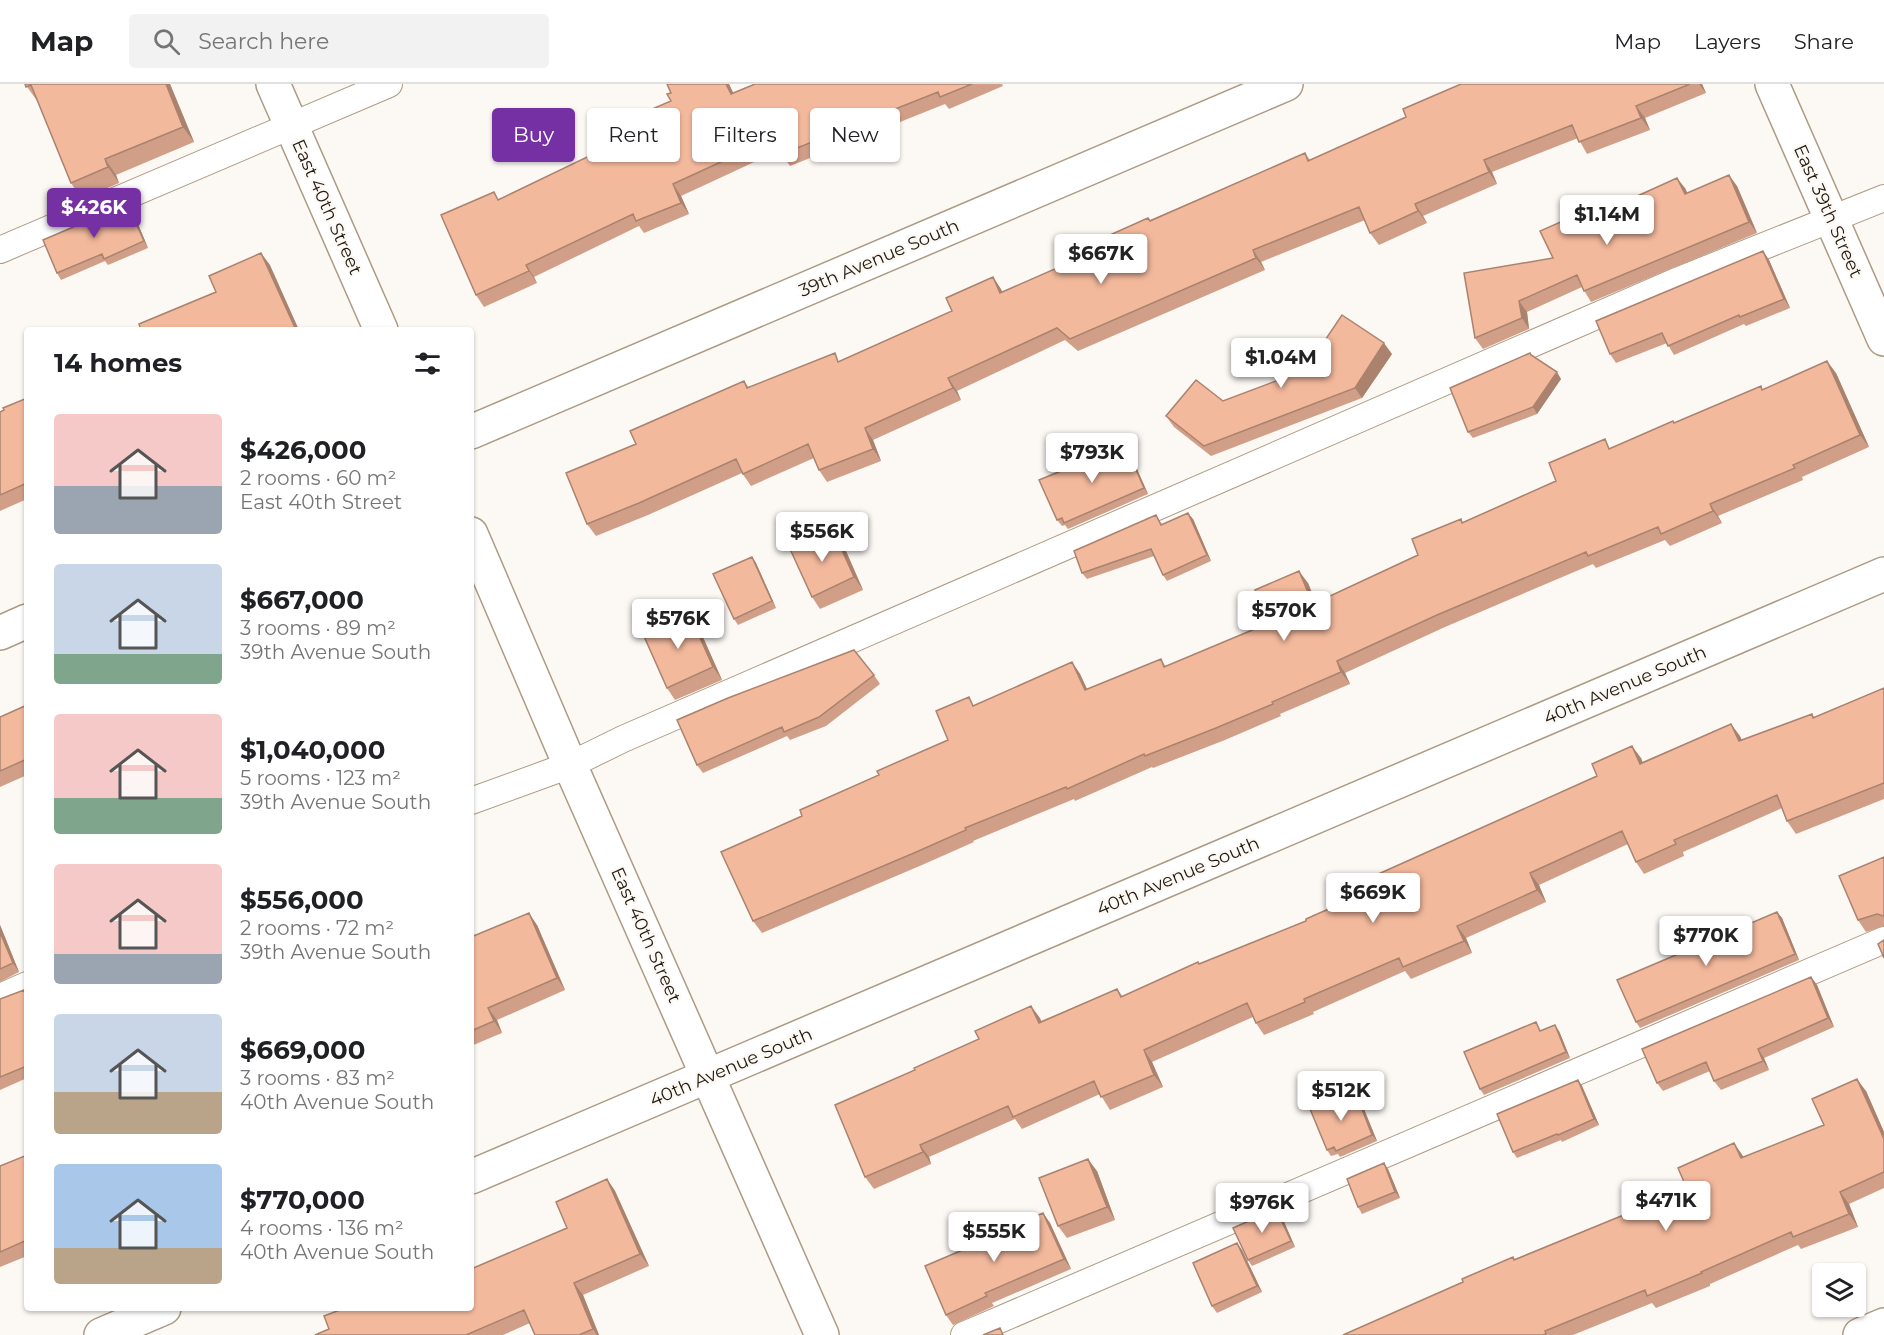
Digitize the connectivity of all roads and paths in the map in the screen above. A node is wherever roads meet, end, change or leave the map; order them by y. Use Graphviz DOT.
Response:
graph roads {
  1 [pos="273,84"];
  2 [pos="389,84"];
  3 [pos="1286,84"];
  4 [pos="1772,84"];
  5 [pos="291,125"];
  6 [pos="1884,198"];
  7 [pos="1832,220"];
  8 [pos="0,250"];
  9 [pos="380,327"];
  10 [pos="1884,339"];
  11 [pos="474,431"];
  12 [pos="474,541"];
  13 [pos="1884,574"];
  14 [pos="24,622"];
  15 [pos="0,633"];
  16 [pos="570,765"];
  17 [pos="474,800"];
  18 [pos="1884,940"];
  19 [pos="24,986"];
  20 [pos="0,997"];
  21 [pos="709,1076"];
  22 [pos="474,1176"];
  23 [pos="157,1311"];
  24 [pos="1884,1325"];
  25 [pos="101,1335"];
  26 [pos="822,1335"];
  27 [pos="964,1335"];
  28 [pos="1860,1335"];
  1 -- 5 [label="street, East 40th Street"];
  2 -- 5 [label="lane"];
  3 -- 11 [label="street, 39th Avenue South"];
  4 -- 7 [label="street, East 39th Street"];
  5 -- 8 [label="lane"];
  5 -- 9 [label="street, East 40th Street"];
  6 -- 7 [label="lane"];
  7 -- 10 [label="street, East 39th Street"];
  7 -- 16 [label="lane"];
  12 -- 16 [label="street, East 40th Street"];
  13 -- 21 [label="street, 40th Avenue South"];
  14 -- 15 [label="street"];
  16 -- 17 [label="lane"];
  16 -- 21 [label="street, East 40th Street"];
  18 -- 27 [label="lane"];
  19 -- 20 [label="lane"];
  21 -- 22 [label="street, 40th Avenue South"];
  21 -- 26 [label="street, East 40th Street"];
  23 -- 25 [label="street"];
  24 -- 28 [label="street"];
}
